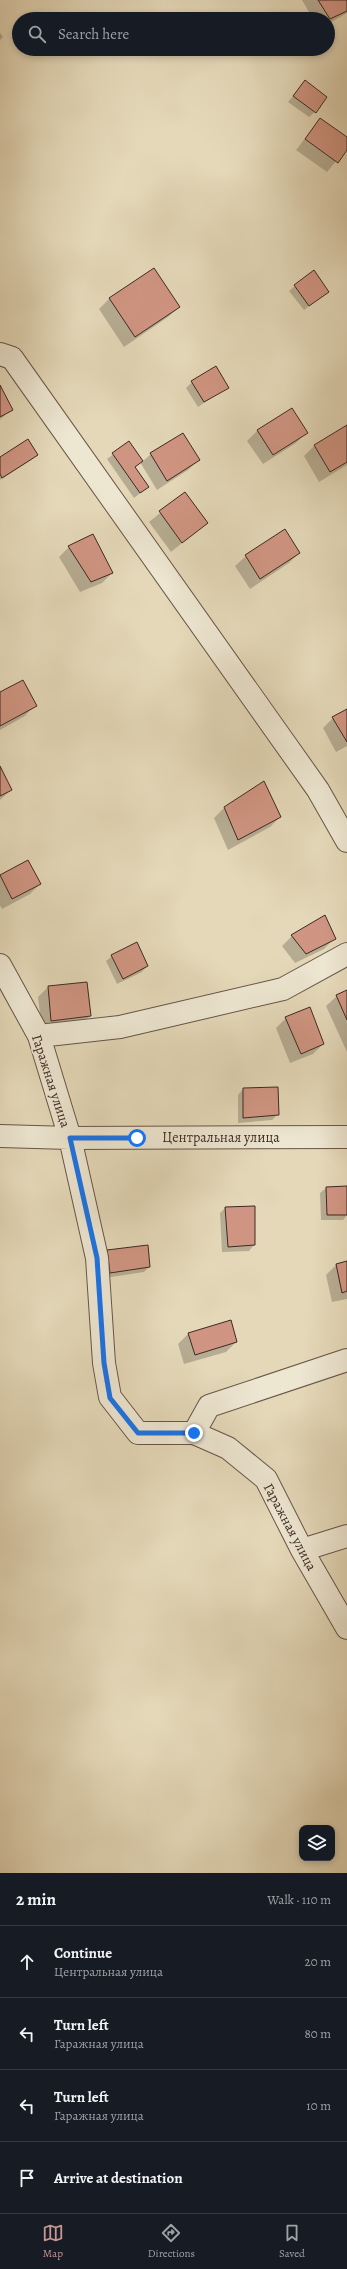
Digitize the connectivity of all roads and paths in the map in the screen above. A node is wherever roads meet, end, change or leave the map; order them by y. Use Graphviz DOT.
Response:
graph roads {
  1 [pos="0,354"];
  2 [pos="347,841"];
  3 [pos="347,954"];
  4 [pos="0,965"];
  5 [pos="39,1036"];
  6 [pos="0,1136"];
  7 [pos="347,1137"];
  8 [pos="70,1138"];
  9 [pos="347,1360"];
  10 [pos="194,1433"];
  11 [pos="347,1536"];
  12 [pos="302,1550"];
  13 [pos="347,1628"];
  1 -- 2 [label="street"];
  3 -- 5 [label="street"];
  4 -- 5 [label="street, Гаражная улица"];
  5 -- 8 [label="street, Гаражная улица"];
  6 -- 8 [label="street, Центральная улица"];
  7 -- 8 [label="street, Центральная улица"];
  8 -- 10 [label="street, Гаражная улица"];
  9 -- 10 [label="street"];
  10 -- 12 [label="street, Гаражная улица"];
  11 -- 12 [label="street"];
  12 -- 13 [label="street, Гаражная улица"];
}
